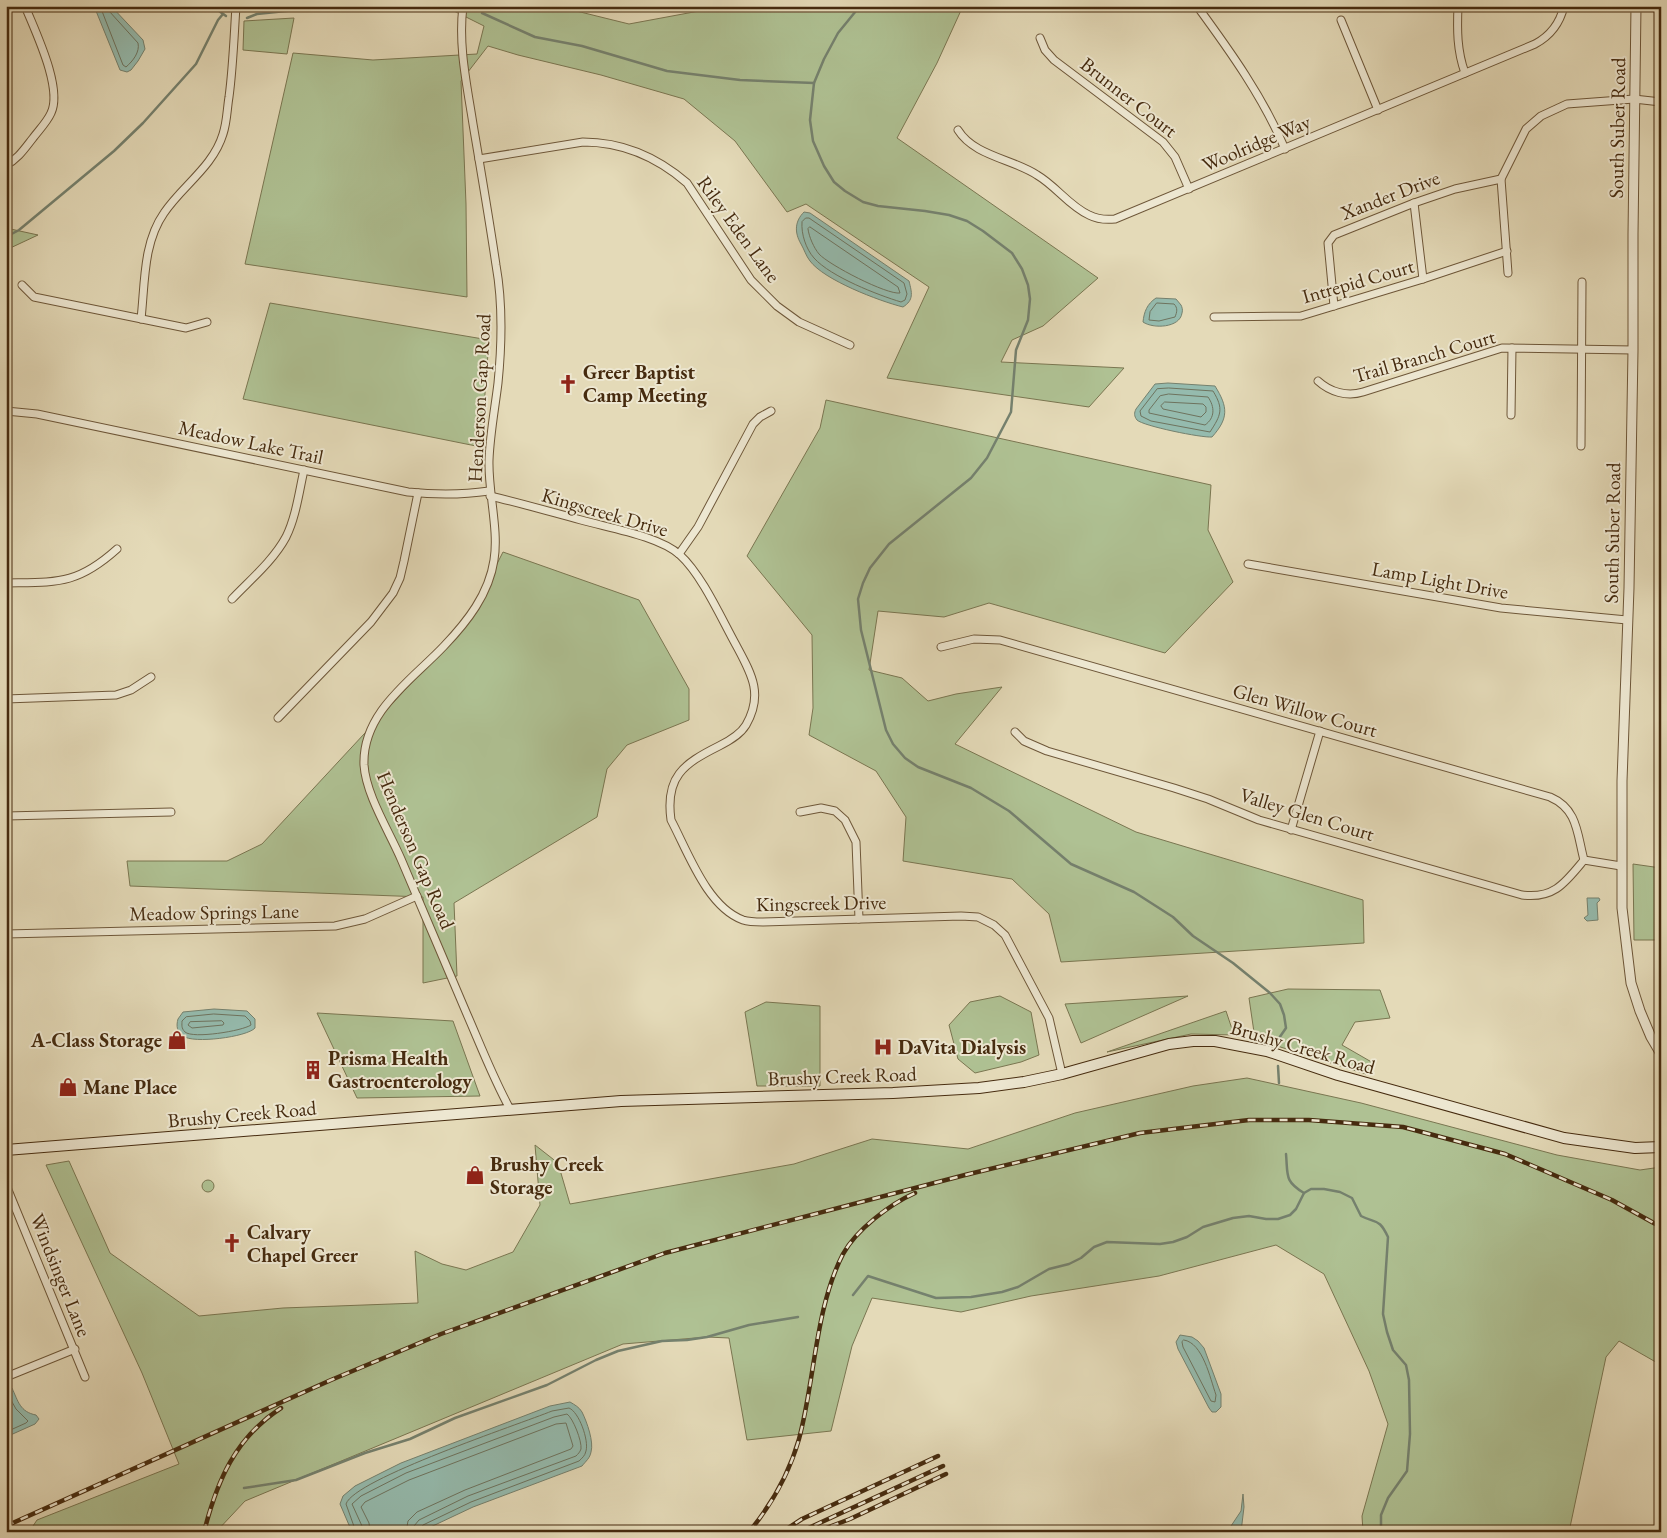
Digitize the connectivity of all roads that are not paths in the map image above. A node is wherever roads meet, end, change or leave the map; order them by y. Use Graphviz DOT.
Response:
graph roads {
  1 [pos="25,6"];
  2 [pos="236,6"];
  3 [pos="463,6"];
  4 [pos="1197,6"];
  5 [pos="1458,6"];
  6 [pos="1564,6"];
  7 [pos="1636,6"];
  8 [pos="1341,20"];
  9 [pos="1040,38"];
  10 [pos="1465,73"];
  11 [pos="1634,99"];
  12 [pos="1661,102"];
  13 [pos="1378,110"];
  14 [pos="958,130"];
  15 [pos="1285,149"];
  16 [pos="479,159"];
  17 [pos="6,165"];
  18 [pos="1501,179"];
  19 [pos="1189,189"];
  20 [pos="1414,203"];
  21 [pos="1507,250"];
  22 [pos="1508,273"];
  23 [pos="1423,279"];
  24 [pos="1582,282"];
  25 [pos="22,285"];
  26 [pos="1334,306"];
  27 [pos="1214,317"];
  28 [pos="141,319"];
  29 [pos="207,322"];
  30 [pos="850,345"];
  31 [pos="1512,348"];
  32 [pos="1581,349"];
  33 [pos="1633,350"];
  34 [pos="1318,381"];
  35 [pos="772,410"];
  36 [pos="6,411"];
  37 [pos="1511,415"];
  38 [pos="1581,446"];
  39 [pos="304,470"];
  40 [pos="418,493"];
  41 [pos="490,494"];
  42 [pos="117,549"];
  43 [pos="679,554"];
  44 [pos="1248,564"];
  45 [pos="6,583"];
  46 [pos="232,599"];
  47 [pos="1627,620"];
  48 [pos="940,647"];
  49 [pos="152,678"];
  50 [pos="6,699"];
  51 [pos="278,718"];
  52 [pos="1320,731"];
  53 [pos="1015,732"];
  54 [pos="171,812"];
  55 [pos="800,812"];
  56 [pos="6,816"];
  57 [pos="1292,830"];
  58 [pos="1584,860"];
  59 [pos="1621,866"];
  60 [pos="416,896"];
  61 [pos="859,919"];
  62 [pos="6,934"];
  63 [pos="1661,1054"];
  64 [pos="1062,1074"];
  65 [pos="510,1109"];
  66 [pos="1661,1147"];
  67 [pos="6,1150"];
  68 [pos="6,1185"];
  69 [pos="16,1208"];
  70 [pos="6,1209"];
  71 [pos="74,1349"];
  72 [pos="6,1377"];
  73 [pos="86,1377"];
  1 -- 17 [label="street"];
  2 -- 28 [label="street"];
  3 -- 16 [label="street, Henderson Gap Road"];
  4 -- 15 [label="street"];
  5 -- 10 [label="street"];
  6 -- 10 [label="street, Woolridge Way"];
  7 -- 11 [label="street, South Suber Road"];
  8 -- 13 [label="street"];
  9 -- 19 [label="street, Brunner Court"];
  10 -- 13 [label="street, Woolridge Way"];
  11 -- 12 [label="street"];
  11 -- 18 [label="street"];
  11 -- 33 [label="street, South Suber Road"];
  13 -- 15 [label="street, Woolridge Way"];
  14 -- 19 [label="street, Woolridge Way"];
  15 -- 19 [label="street, Woolridge Way"];
  16 -- 30 [label="street, Riley Eden Lane"];
  16 -- 41 [label="street, Henderson Gap Road"];
  18 -- 20 [label="street, Xander Drive"];
  18 -- 21 [label="street"];
  20 -- 23 [label="street"];
  20 -- 26 [label="street, Xander Drive"];
  21 -- 22 [label="street"];
  21 -- 23 [label="street, Intrepid Court"];
  23 -- 26 [label="street, Intrepid Court"];
  24 -- 32 [label="street"];
  25 -- 28 [label="street"];
  26 -- 27 [label="street, Intrepid Court"];
  28 -- 29 [label="street"];
  31 -- 32 [label="street, Trail Branch Court"];
  31 -- 34 [label="street, Trail Branch Court"];
  31 -- 37 [label="street"];
  32 -- 33 [label="street, Trail Branch Court"];
  32 -- 38 [label="street"];
  33 -- 47 [label="street, South Suber Road"];
  35 -- 43 [label="street"];
  36 -- 39 [label="street, Meadow Lake Trail"];
  39 -- 40 [label="street, Meadow Lake Trail"];
  39 -- 46 [label="street"];
  40 -- 41 [label="street, Meadow Lake Trail"];
  40 -- 51 [label="street"];
  41 -- 43 [label="street, Kingscreek Drive"];
  41 -- 60 [label="street, Henderson Gap Road"];
  42 -- 45 [label="street"];
  43 -- 61 [label="street, Kingscreek Drive"];
  44 -- 47 [label="street, Lamp Light Drive"];
  47 -- 59 [label="street, South Suber Road"];
  48 -- 52 [label="street, Glen Willow Court"];
  49 -- 50 [label="street"];
  52 -- 57 [label="street"];
  52 -- 58 [label="street, Glen Willow Court"];
  53 -- 57 [label="street, Valley Glen Court"];
  54 -- 56 [label="street"];
  55 -- 61 [label="street"];
  57 -- 58 [label="street, Valley Glen Court"];
  58 -- 59 [label="street"];
  59 -- 63 [label="street, South Suber Road"];
  60 -- 62 [label="street, Meadow Springs Lane"];
  60 -- 65 [label="street, Henderson Gap Road"];
  61 -- 64 [label="street, Kingscreek Drive"];
  64 -- 65 [label="main road, Brushy Creek Road"];
  64 -- 66 [label="main road, Brushy Creek Road"];
  65 -- 67 [label="main road, Brushy Creek Road"];
  68 -- 69 [label="street, Windsinger Lane"];
  69 -- 70 [label="street"];
  69 -- 71 [label="street, Windsinger Lane"];
  71 -- 72 [label="street"];
  71 -- 73 [label="street, Windsinger Lane"];
}
